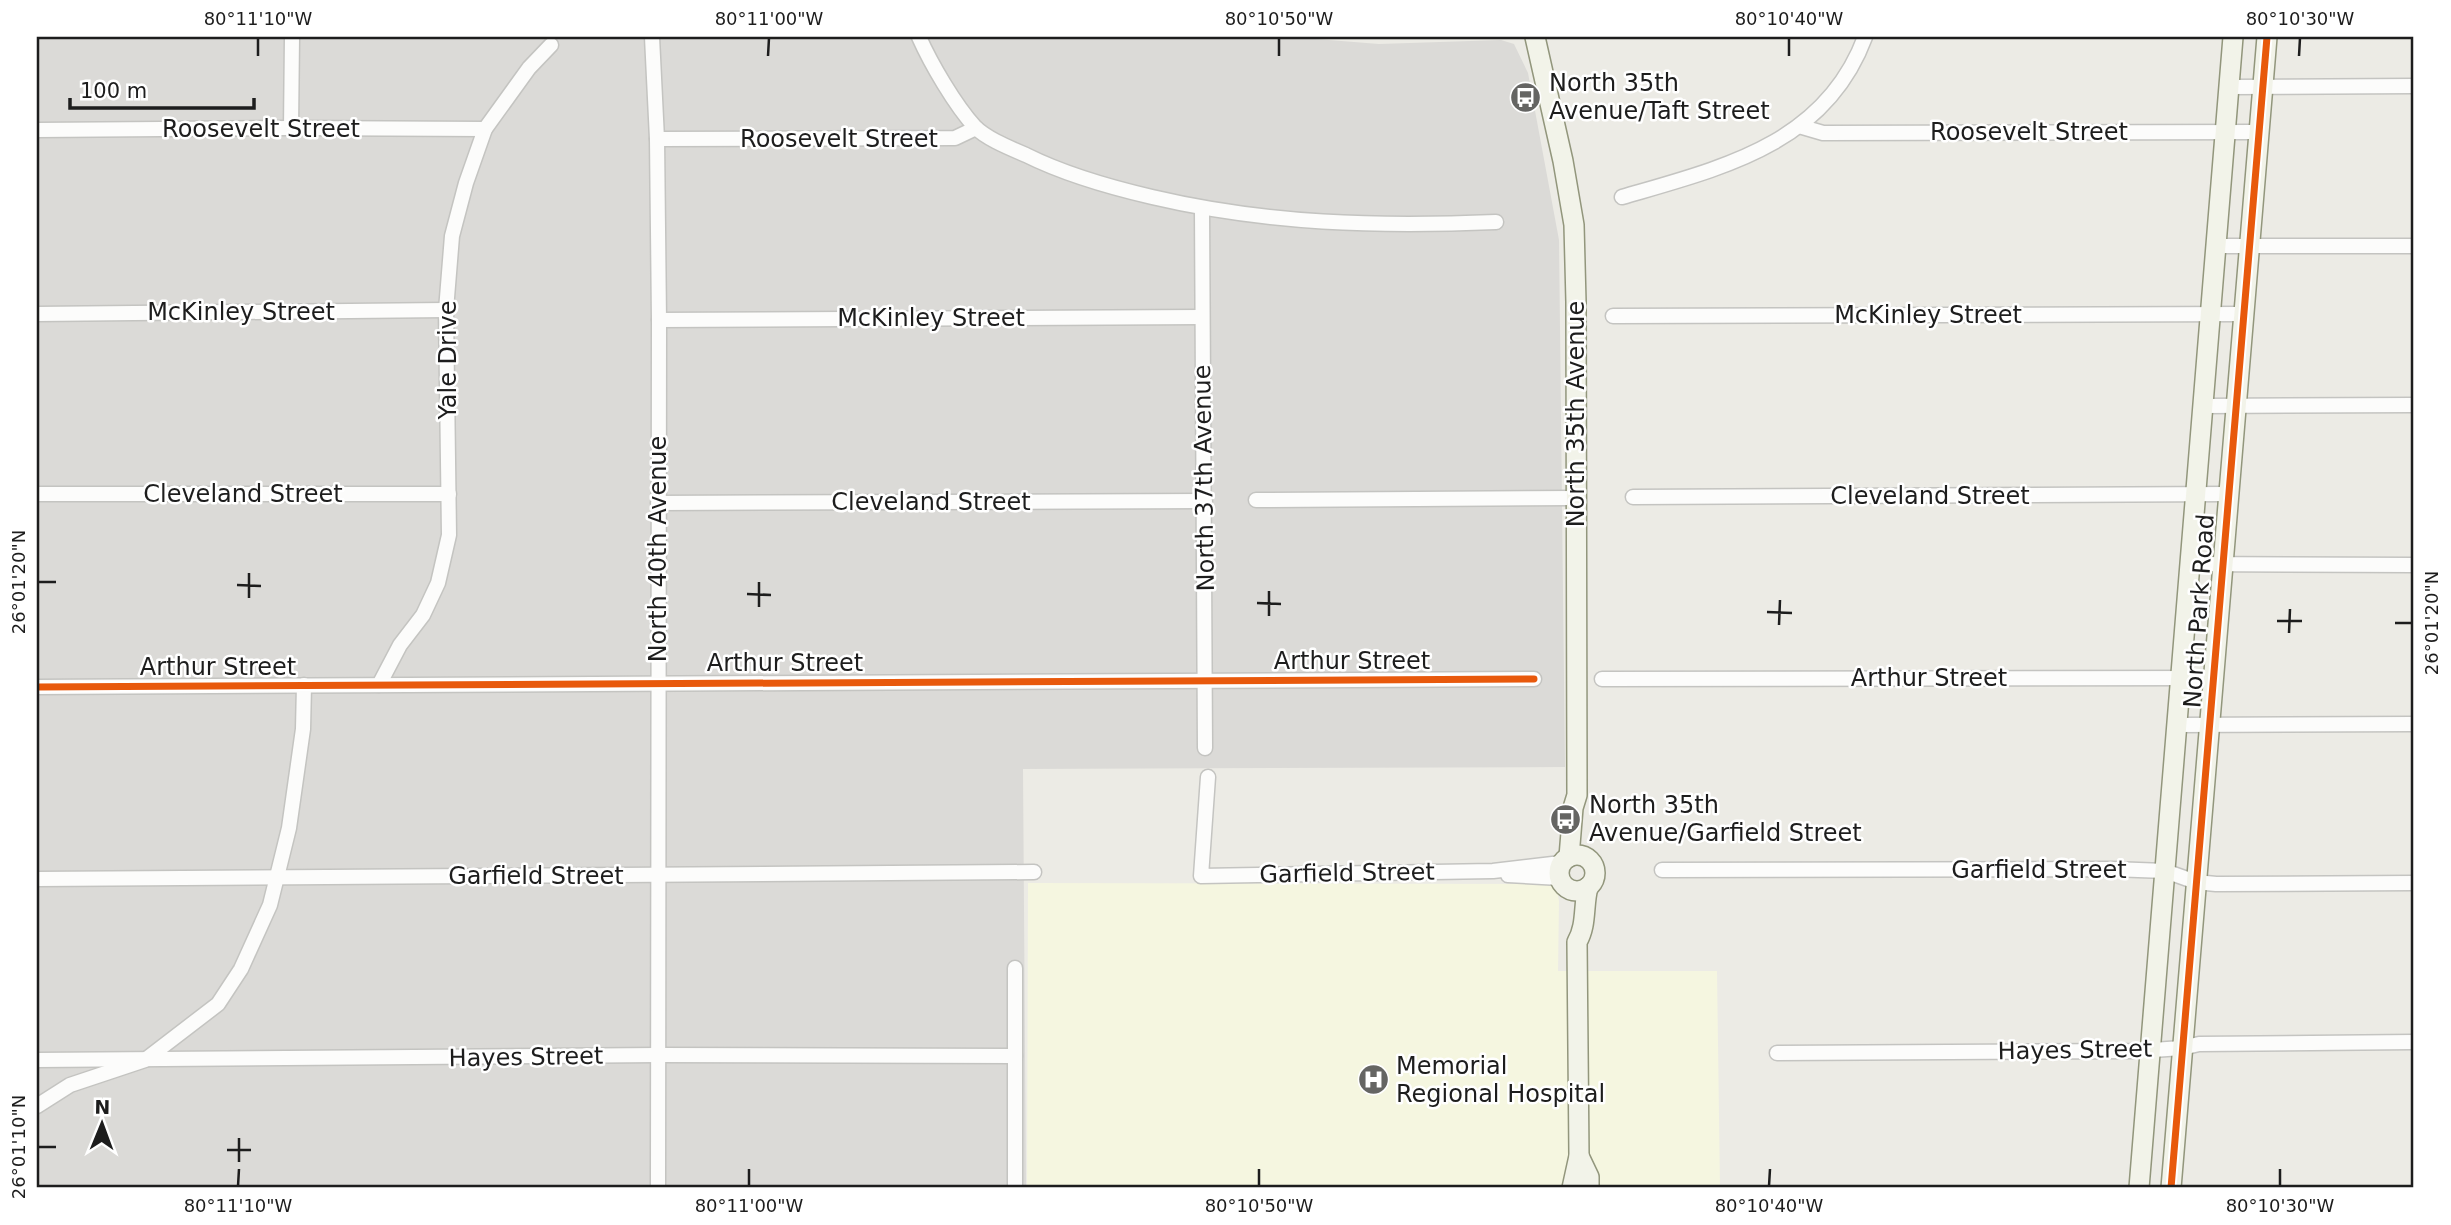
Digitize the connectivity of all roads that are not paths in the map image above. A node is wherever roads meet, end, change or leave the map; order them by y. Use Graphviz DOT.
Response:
graph roads {
  1 [pos="292,37"];
  2 [pos="652,37"];
  3 [pos="919,37"];
  4 [pos="1535,37"];
  5 [pos="1865,37"];
  6 [pos="2233,37"];
  7 [pos="2267,37"];
  8 [pos="551,45"];
  9 [pos="2229,86"];
  10 [pos="2414,86"];
  11 [pos="2263,87"];
  12 [pos="1800,126"];
  13 [pos="291,128"];
  14 [pos="976,128"];
  15 [pos="37,130"];
  16 [pos="485,130"];
  17 [pos="2226,131"];
  18 [pos="2260,132"];
  19 [pos="657,139"];
  20 [pos="1622,197"];
  21 [pos="1202,209"];
  22 [pos="1496,222"];
  23 [pos="2216,246"];
  24 [pos="2250,246"];
  25 [pos="2414,246"];
  26 [pos="446,310"];
  27 [pos="37,314"];
  28 [pos="2210,314"];
  29 [pos="2243,314"];
  30 [pos="1613,316"];
  31 [pos="1202,317"];
  32 [pos="659,320"];
  33 [pos="2414,405"];
  34 [pos="2204,406"];
  35 [pos="2236,407"];
  36 [pos="37,494"];
  37 [pos="449,494"];
  38 [pos="2197,494"];
  39 [pos="2228,494"];
  40 [pos="1633,497"];
  41 [pos="1575,498"];
  42 [pos="1256,500"];
  43 [pos="1205,501"];
  44 [pos="658,503"];
  45 [pos="2191,564"];
  46 [pos="2222,565"];
  47 [pos="2414,565"];
  48 [pos="2181,677"];
  49 [pos="2214,678"];
  50 [pos="1534,679"];
  51 [pos="1602,679"];
  52 [pos="1206,681"];
  53 [pos="658,682"];
  54 [pos="304,685"];
  55 [pos="379,685"];
  56 [pos="37,687"];
  57 [pos="2414,724"];
  58 [pos="2210,725"];
  59 [pos="2177,726"];
  60 [pos="1205,748"];
  61 [pos="1208,777"];
  62 [pos="1568,868"];
  63 [pos="1662,870"];
  64 [pos="2165,871"];
  65 [pos="1034,872"];
  66 [pos="657,875"];
  67 [pos="276,877"];
  68 [pos="37,879"];
  69 [pos="2196,882"];
  70 [pos="2414,883"];
  71 [pos="1588,887"];
  72 [pos="1577,942"];
  73 [pos="1015,968"];
  74 [pos="2414,1042"];
  75 [pos="2182,1048"];
  76 [pos="2150,1049"];
  77 [pos="1777,1053"];
  78 [pos="658,1055"];
  79 [pos="1015,1056"];
  80 [pos="37,1060"];
  81 [pos="145,1060"];
  82 [pos="37,1106"];
  83 [pos="1579,1156"];
  84 [pos="658,1188"];
  85 [pos="1015,1188"];
  86 [pos="1572,1188"];
  87 [pos="1589,1188"];
  88 [pos="2139,1188"];
  89 [pos="2171,1188"];
  1 -- 13 [label="street"];
  2 -- 19 [label="street, North 40th Avenue"];
  3 -- 14 [label="street"];
  4 -- 41 [label="street, North 35th Avenue"];
  5 -- 12 [label="street"];
  6 -- 9 [label="street, North Park Road"];
  7 -- 11 [label="street, North Park Road"];
  8 -- 16 [label="street, Yale Drive"];
  9 -- 11 [label="street"];
  9 -- 17 [label="street, North Park Road"];
  10 -- 11 [label="street"];
  11 -- 18 [label="street, North Park Road"];
  12 -- 17 [label="street, Roosevelt Street"];
  12 -- 20 [label="street"];
  13 -- 15 [label="street, Roosevelt Street"];
  13 -- 16 [label="street, Roosevelt Street"];
  14 -- 19 [label="street, Roosevelt Street"];
  14 -- 21 [label="street"];
  16 -- 26 [label="street, Yale Drive"];
  17 -- 18 [label="street, Roosevelt Street"];
  17 -- 23 [label="street, North Park Road"];
  18 -- 24 [label="street, North Park Road"];
  19 -- 32 [label="street, North 40th Avenue"];
  21 -- 22 [label="street"];
  21 -- 31 [label="street, North 37th Avenue"];
  23 -- 24 [label="street"];
  23 -- 28 [label="street, North Park Road"];
  24 -- 25 [label="street"];
  24 -- 29 [label="street, North Park Road"];
  26 -- 27 [label="street, McKinley Street"];
  26 -- 37 [label="street, Yale Drive"];
  28 -- 29 [label="street, McKinley Street"];
  28 -- 30 [label="street, McKinley Street"];
  28 -- 34 [label="street, North Park Road"];
  29 -- 35 [label="street, North Park Road"];
  31 -- 32 [label="street, McKinley Street"];
  31 -- 43 [label="street, North 37th Avenue"];
  32 -- 44 [label="street, North 40th Avenue"];
  33 -- 35 [label="street"];
  34 -- 35 [label="street"];
  34 -- 38 [label="street, North Park Road"];
  35 -- 39 [label="street, North Park Road"];
  36 -- 37 [label="street, Cleveland Street"];
  37 -- 55 [label="street, Yale Drive"];
  38 -- 39 [label="street, Cleveland Street"];
  38 -- 40 [label="street, Cleveland Street"];
  38 -- 45 [label="street, North Park Road"];
  39 -- 46 [label="street, North Park Road"];
  41 -- 42 [label="street"];
  41 -- 62 [label="street, North 35th Avenue"];
  43 -- 44 [label="street, Cleveland Street"];
  43 -- 52 [label="street, North 37th Avenue"];
  44 -- 53 [label="street, North 40th Avenue"];
  45 -- 46 [label="street"];
  45 -- 48 [label="street, North Park Road"];
  46 -- 47 [label="street"];
  46 -- 49 [label="street, North Park Road"];
  48 -- 49 [label="street, Arthur Street"];
  48 -- 51 [label="street, Arthur Street"];
  48 -- 59 [label="street, North Park Road"];
  49 -- 58 [label="street, North Park Road"];
  50 -- 52 [label="street, Arthur Street"];
  52 -- 53 [label="street, Arthur Street"];
  52 -- 60 [label="street, North 37th Avenue"];
  53 -- 55 [label="street, Arthur Street"];
  53 -- 66 [label="street, North 40th Avenue"];
  54 -- 55 [label="street, Arthur Street"];
  54 -- 56 [label="street, Arthur Street"];
  54 -- 67 [label="street"];
  57 -- 58 [label="street"];
  58 -- 59 [label="street"];
  58 -- 69 [label="street, North Park Road"];
  59 -- 64 [label="street, North Park Road"];
  61 -- 62 [label="street, Garfield Street"];
  62 -- 71 [label="street"];
  62 -- 71 [label="street, North 35th Avenue"];
  62 -- 72 [label="street, North 35th Avenue"];
  63 -- 64 [label="street, Garfield Street"];
  64 -- 69 [label="street, Garfield Street"];
  64 -- 76 [label="street, North Park Road"];
  65 -- 66 [label="street, Garfield Street"];
  66 -- 67 [label="street, Garfield Street"];
  66 -- 78 [label="street, North 40th Avenue"];
  67 -- 68 [label="street, Garfield Street"];
  67 -- 81 [label="street"];
  69 -- 70 [label="street, Garfield Street"];
  69 -- 75 [label="street, North Park Road"];
  71 -- 72 [label="street, North 35th Avenue"];
  72 -- 83 [label="street, North 35th Avenue"];
  73 -- 79 [label="street"];
  74 -- 75 [label="street, Hayes Street"];
  75 -- 76 [label="street, Hayes Street"];
  75 -- 89 [label="street, North Park Road"];
  76 -- 77 [label="street, Hayes Street"];
  76 -- 88 [label="street, North Park Road"];
  78 -- 79 [label="street, Hayes Street"];
  78 -- 81 [label="street, Hayes Street"];
  78 -- 84 [label="street, North 40th Avenue"];
  79 -- 85 [label="street"];
  80 -- 81 [label="street, Hayes Street"];
  81 -- 82 [label="street"];
  83 -- 86 [label="street, North 35th Avenue"];
  83 -- 87 [label="street, North 35th Avenue"];
}
